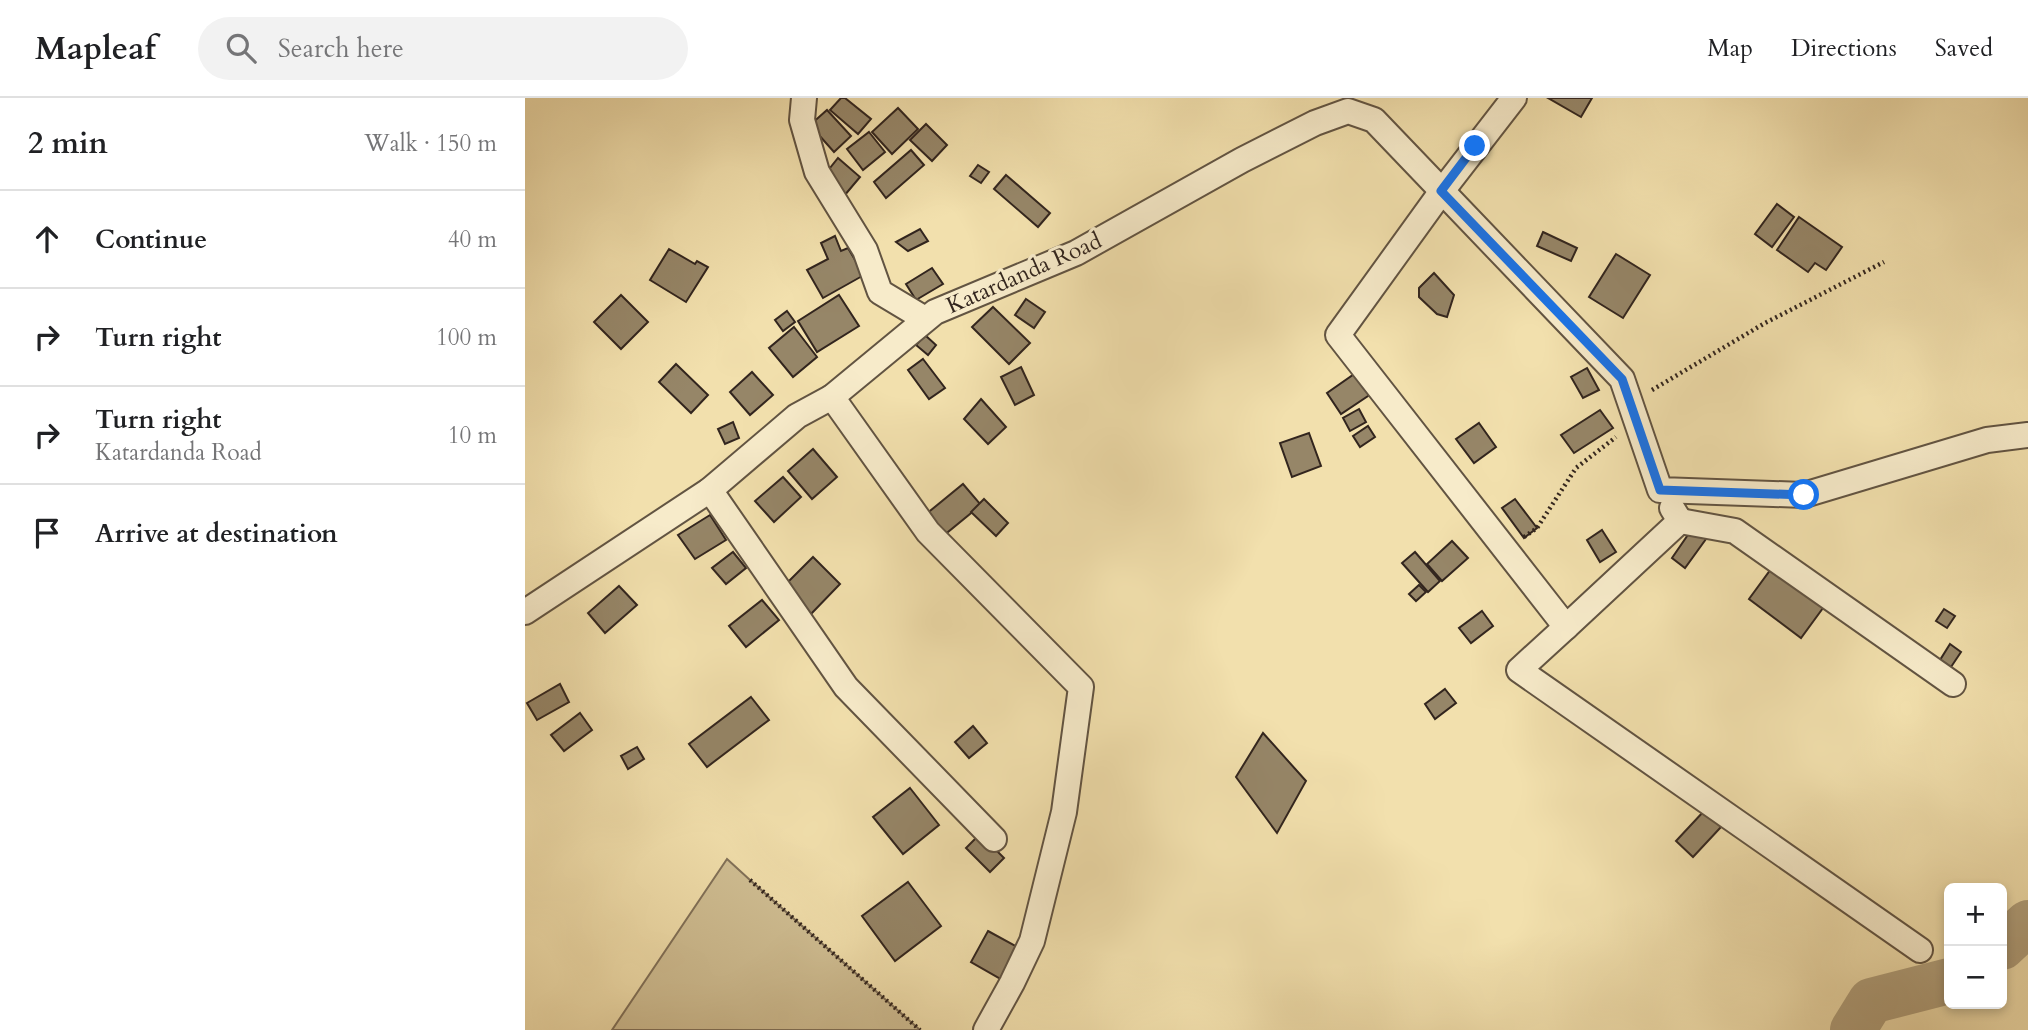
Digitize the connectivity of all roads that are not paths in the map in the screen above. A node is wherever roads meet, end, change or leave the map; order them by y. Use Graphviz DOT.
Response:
graph roads {
  1 [pos="803,98"];
  2 [pos="1514,98"];
  3 [pos="1342,104"];
  4 [pos="1441,191"];
  5 [pos="925,319"];
  6 [pos="832,397"];
  7 [pos="2028,435"];
  8 [pos="710,490"];
  9 [pos="1660,490"];
  10 [pos="1680,521"];
  11 [pos="525,612"];
  12 [pos="1566,626"];
  13 [pos="1953,684"];
  14 [pos="994,839"];
  15 [pos="1920,950"];
  16 [pos="986,1030"];
  1 -- 5 [label="street"];
  2 -- 4 [label="street"];
  3 -- 4 [label="street, Katardanda Road"];
  3 -- 5 [label="street, Katardanda Road"];
  4 -- 9 [label="street, Katardanda Road"];
  4 -- 12 [label="street"];
  5 -- 6 [label="street, Katardanda Road"];
  6 -- 8 [label="street, Katardanda Road"];
  6 -- 16 [label="street"];
  7 -- 9 [label="street"];
  8 -- 11 [label="street, Katardanda Road"];
  8 -- 14 [label="street"];
  9 -- 10 [label="street, Katardanda Road"];
  10 -- 12 [label="street"];
  10 -- 13 [label="street"];
  12 -- 15 [label="street"];
}
